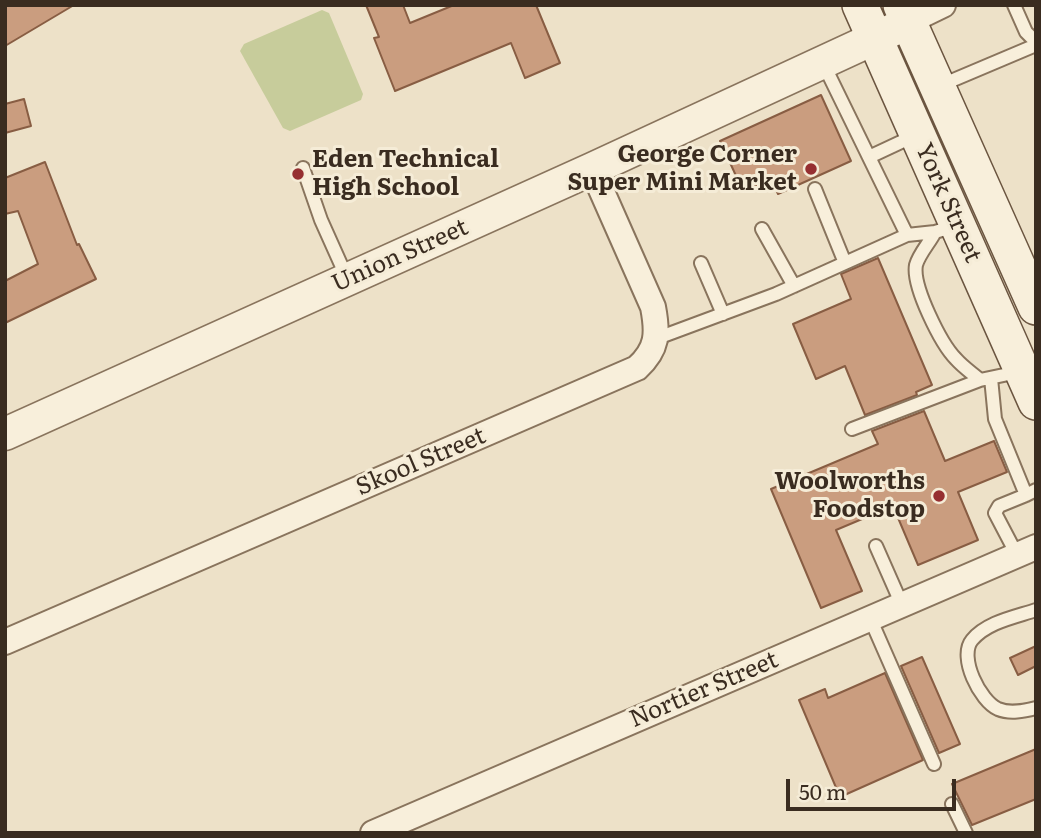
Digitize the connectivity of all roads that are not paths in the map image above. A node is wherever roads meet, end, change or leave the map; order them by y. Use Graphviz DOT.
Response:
graph roads {
  1 [pos="860,5"];
  2 [pos="943,5"];
  3 [pos="1014,5"];
  4 [pos="904,14"];
  5 [pos="874,38"];
  6 [pos="1036,43"];
  7 [pos="822,62"];
  8 [pos="944,84"];
  9 [pos="918,135"];
  10 [pos="869,157"];
  11 [pos="303,168"];
  12 [pos="592,169"];
  13 [pos="815,189"];
  14 [pos="762,229"];
  15 [pos="946,229"];
  16 [pos="907,235"];
  17 [pos="701,263"];
  18 [pos="845,263"];
  19 [pos="348,279"];
  20 [pos="794,286"];
  21 [pos="1036,307"];
  22 [pos="723,314"];
  23 [pos="655,339"];
  24 [pos="1007,383"];
  25 [pos="852,429"];
  26 [pos="5,435"];
  27 [pos="1031,492"];
  28 [pos="876,546"];
  29 [pos="1027,551"];
  30 [pos="902,605"];
  31 [pos="1036,610"];
  32 [pos="870,618"];
  33 [pos="5,642"];
  34 [pos="1036,708"];
  35 [pos="934,764"];
  36 [pos="952,804"];
  37 [pos="373,833"];
  38 [pos="966,833"];
  1 -- 5 [label="main road, York Street"];
  2 -- 4 [label="street"];
  3 -- 6 [label="lane"];
  4 -- 5 [label="street, Union Street"];
  4 -- 8 [label="main road, York Street"];
  5 -- 7 [label="street, Union Street"];
  5 -- 9 [label="main road, York Street"];
  6 -- 8 [label="lane"];
  7 -- 10 [label="lane"];
  7 -- 12 [label="street, Union Street"];
  8 -- 21 [label="main road, York Street"];
  9 -- 10 [label="lane"];
  9 -- 15 [label="main road, York Street"];
  10 -- 16 [label="lane"];
  11 -- 19 [label="lane"];
  12 -- 19 [label="street, Union Street"];
  12 -- 23 [label="street"];
  13 -- 18 [label="lane"];
  14 -- 20 [label="lane"];
  15 -- 16 [label="lane"];
  15 -- 24 [label="main road, York Street"];
  15 -- 24 [label="lane"];
  16 -- 18 [label="lane"];
  17 -- 22 [label="lane"];
  18 -- 20 [label="lane"];
  19 -- 26 [label="street, Union Street"];
  20 -- 22 [label="lane"];
  22 -- 23 [label="lane"];
  23 -- 33 [label="street, Skool Street"];
  24 -- 25 [label="lane"];
  24 -- 27 [label="lane"];
  27 -- 29 [label="lane"];
  28 -- 30 [label="lane"];
  29 -- 30 [label="street, Nortier Street"];
  30 -- 32 [label="street, Nortier Street"];
  31 -- 34 [label="lane"];
  32 -- 35 [label="lane"];
  32 -- 37 [label="street, Nortier Street"];
  36 -- 38 [label="lane"];
}
